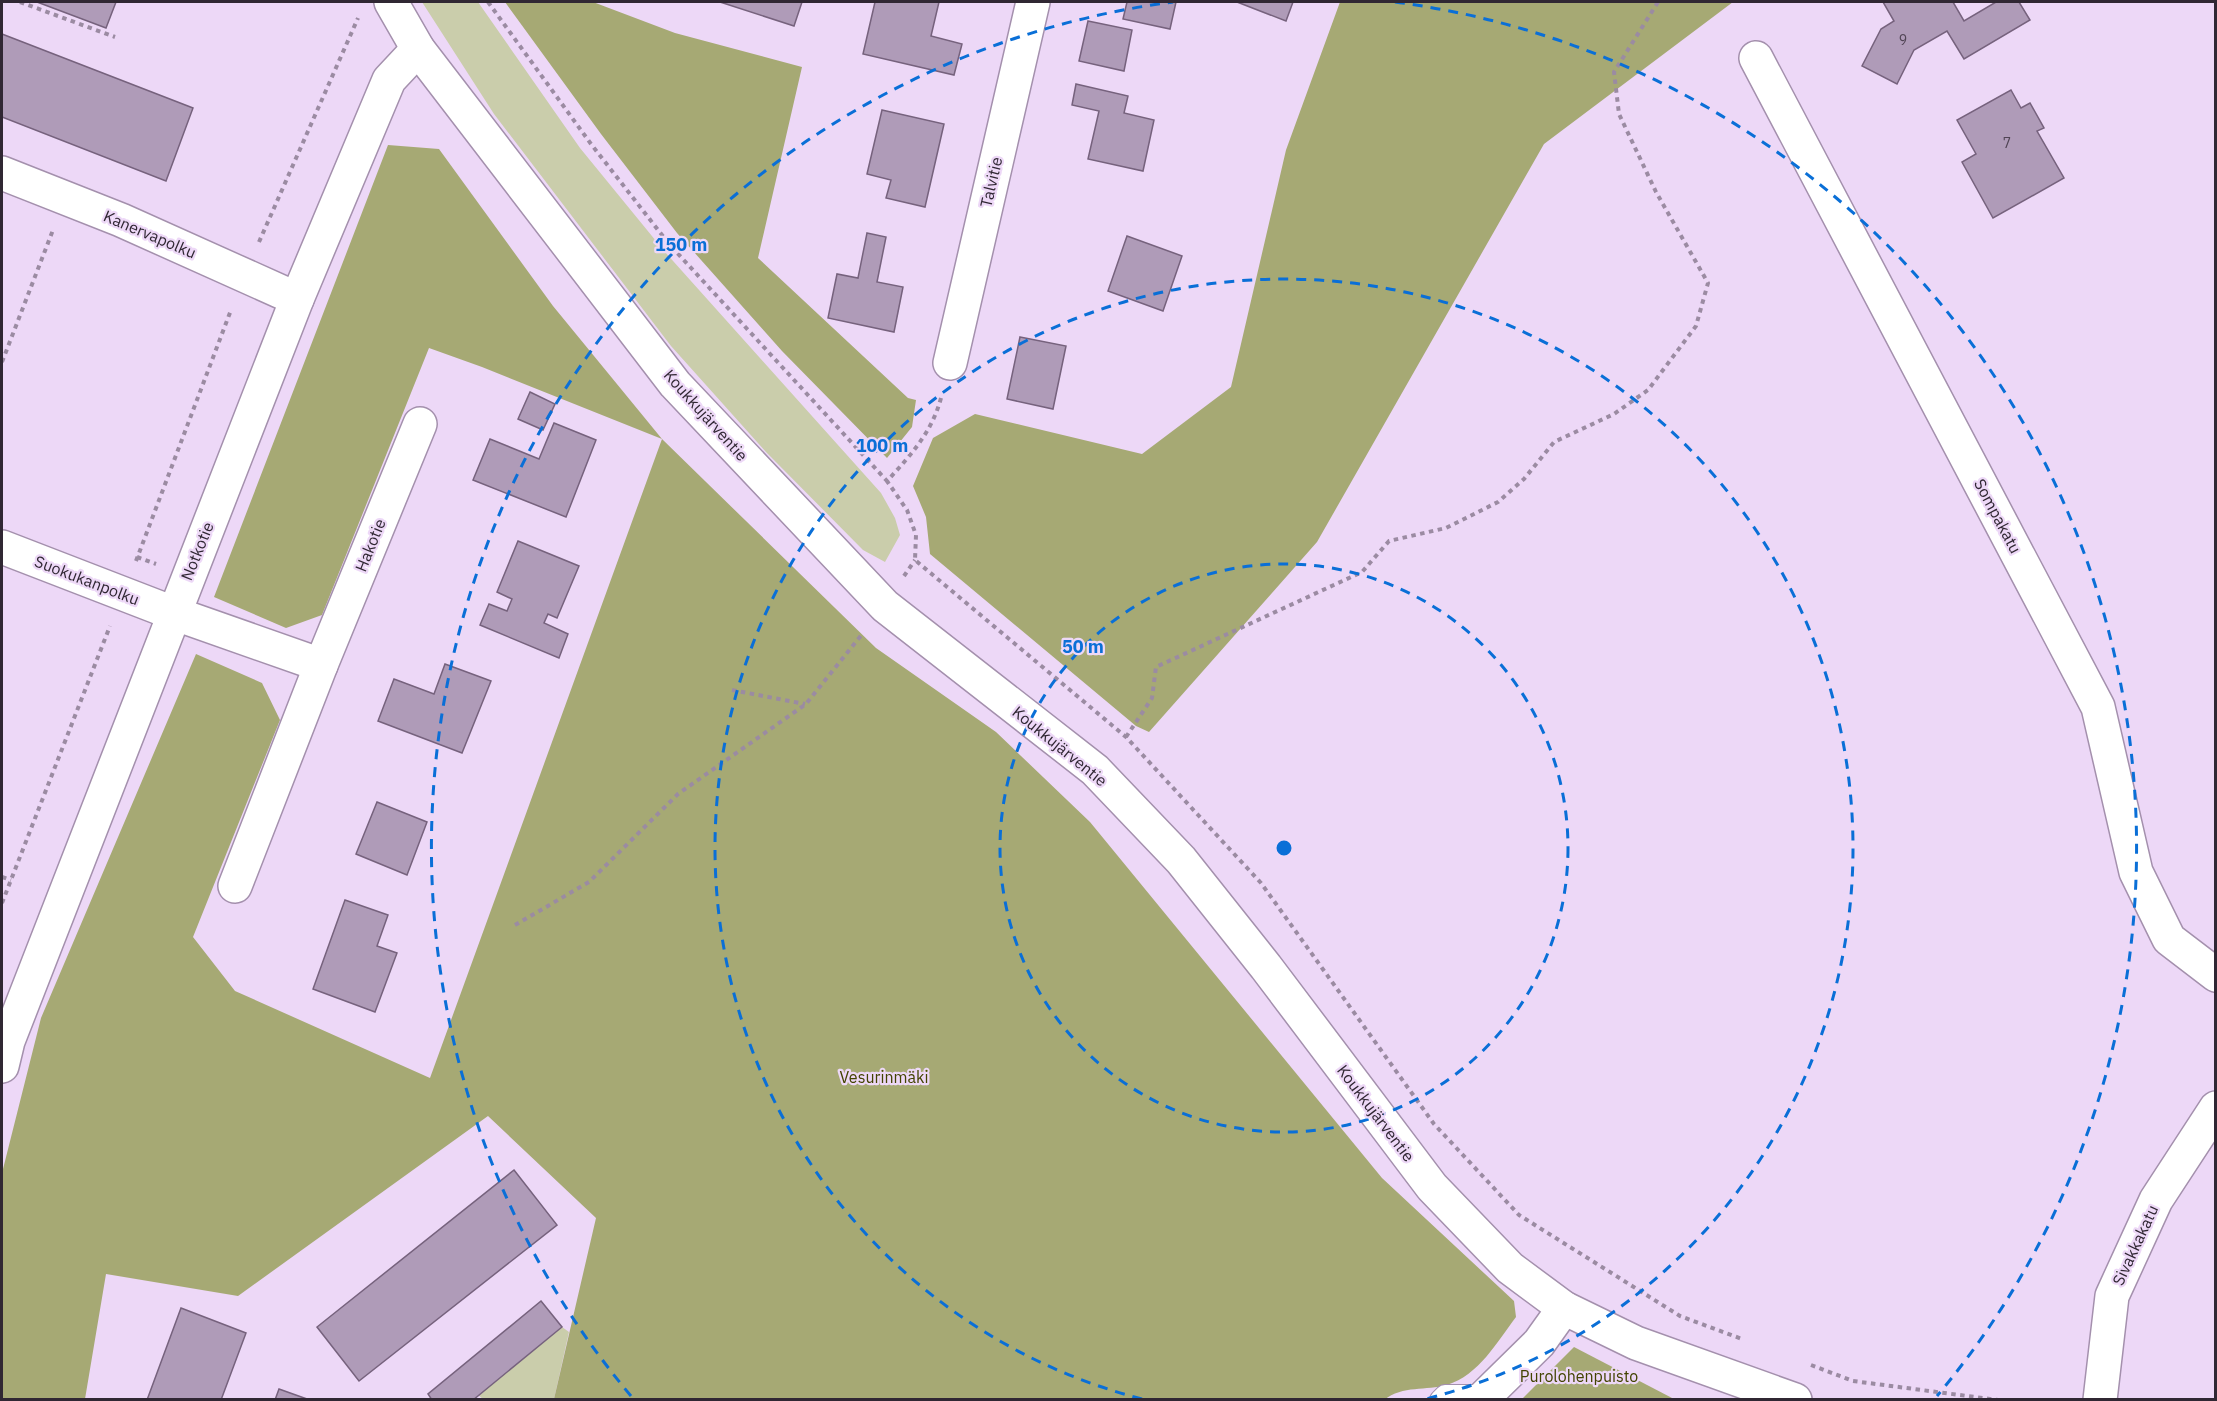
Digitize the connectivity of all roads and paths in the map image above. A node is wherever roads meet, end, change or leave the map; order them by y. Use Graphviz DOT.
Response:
graph roads {
  1 [pos="20,2"];
  2 [pos="488,2"];
  3 [pos="1033,2"];
  4 [pos="1658,2"];
  5 [pos="378,6"];
  6 [pos="115,37"];
  7 [pos="418,49"];
  8 [pos="1756,58"];
  9 [pos="2,173"];
  10 [pos="65,198"];
  11 [pos="244,275"];
  12 [pos="297,299"];
  13 [pos="2,362"];
  14 [pos="950,363"];
  15 [pos="420,424"];
  16 [pos="888,481"];
  17 [pos="2,547"];
  18 [pos="123,593"];
  19 [pos="885,606"];
  20 [pos="173,613"];
  21 [pos="321,665"];
  22 [pos="732,690"];
  23 [pos="806,704"];
  24 [pos="1126,737"];
  25 [pos="2,877"];
  26 [pos="10,880"];
  27 [pos="235,886"];
  28 [pos="2,903"];
  29 [pos="515,925"];
  30 [pos="2216,975"];
  31 [pos="2,1066"];
  32 [pos="2216,1107"];
  33 [pos="1564,1308"];
  34 [pos="1748,1342"];
  35 [pos="1801,1361"];
  36 [pos="1483,1397"];
  37 [pos="1440,1400"];
  38 [pos="1795,1400"];
  39 [pos="1998,1400"];
  40 [pos="2100,1400"];
  1 -- 6 [label="path"];
  2 -- 16 [label="path"];
  3 -- 14 [label="street, Talvitie"];
  4 -- 24 [label="path"];
  5 -- 7 [label="street, Koukkujärventie"];
  5 -- 11 [label="path"];
  7 -- 12 [label="street, Notkotie"];
  7 -- 19 [label="street, Koukkujärventie"];
  8 -- 30 [label="street, Sompakatu"];
  9 -- 10 [label="street, Kanervapolku"];
  10 -- 11 [label="street, Kanervapolku"];
  10 -- 13 [label="path"];
  11 -- 12 [label="street, Kanervapolku"];
  11 -- 18 [label="path"];
  12 -- 20 [label="street, Notkotie"];
  14 -- 16 [label="path"];
  15 -- 21 [label="street, Hakotie"];
  16 -- 24 [label="path"];
  17 -- 18 [label="street, Suokukanpolku"];
  18 -- 20 [label="street, Suokukanpolku"];
  18 -- 26 [label="path"];
  19 -- 23 [label="path"];
  19 -- 33 [label="street, Koukkujärventie"];
  20 -- 21 [label="street"];
  20 -- 31 [label="street, Notkotie"];
  21 -- 27 [label="street, Hakotie"];
  22 -- 23 [label="path"];
  23 -- 29 [label="path"];
  24 -- 34 [label="path"];
  25 -- 26 [label="path"];
  26 -- 28 [label="path"];
  32 -- 40 [label="street, Sivakkakatu"];
  33 -- 36 [label="street"];
  33 -- 38 [label="street, Koukkujärventie"];
  35 -- 39 [label="path"];
  36 -- 37 [label="lane"];
}
